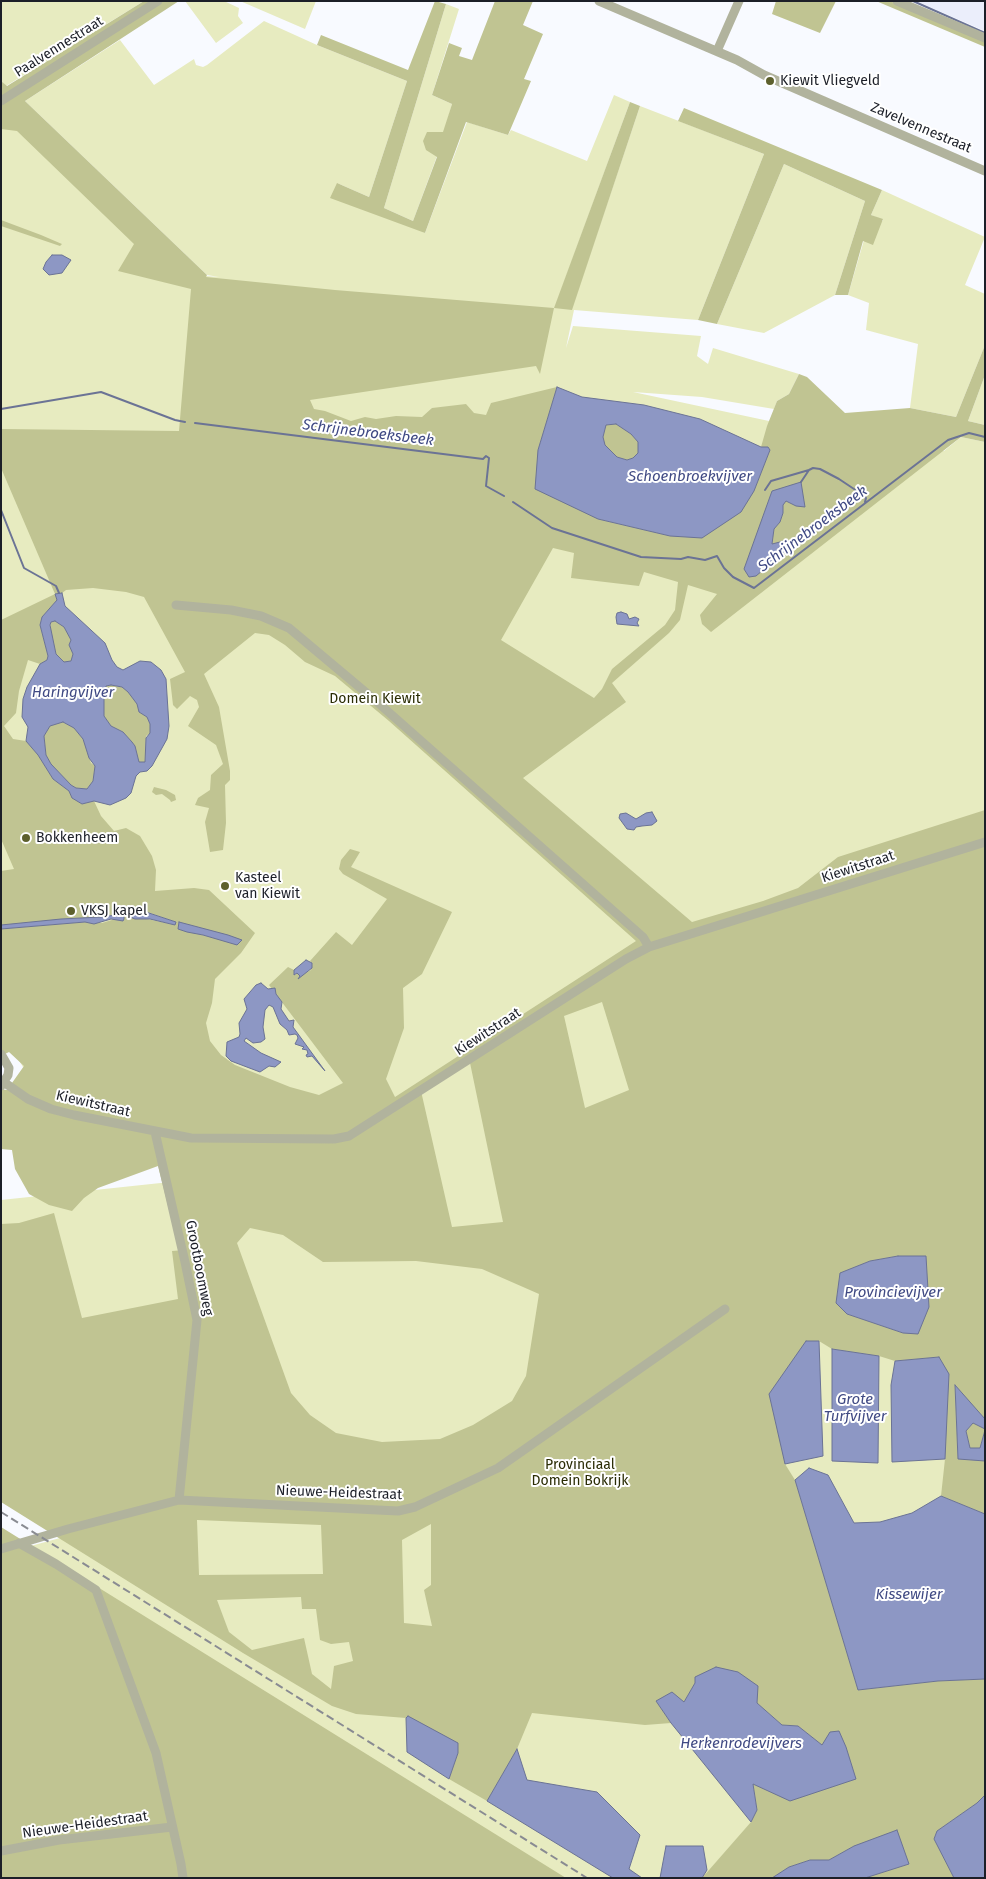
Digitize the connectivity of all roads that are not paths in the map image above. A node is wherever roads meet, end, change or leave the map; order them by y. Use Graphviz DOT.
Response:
graph roads {
  1 [pos="158,1"];
  2 [pos="599,1"];
  3 [pos="738,1"];
  4 [pos="897,1"];
  5 [pos="985,38"];
  6 [pos="717,51"];
  7 [pos="1,100"];
  8 [pos="985,171"];
  9 [pos="176,605"];
  10 [pos="985,842"];
  11 [pos="648,947"];
  12 [pos="1,1054"];
  13 [pos="3,1085"];
  14 [pos="155,1132"];
  15 [pos="725,1309"];
  16 [pos="179,1500"];
  17 [pos="19,1544"];
  18 [pos="1,1549"];
  19 [pos="172,1826"];
  20 [pos="1,1851"];
  21 [pos="183,1878"];
  1 -- 7 [label="street, Paalvennestraat"];
  2 -- 6 [label="street, Zavelvennestraat"];
  3 -- 6 [label="street"];
  4 -- 5 [label="street"];
  6 -- 8 [label="street, Zavelvennestraat"];
  9 -- 11 [label="street"];
  10 -- 11 [label="street, Kiewitstraat"];
  11 -- 14 [label="street, Kiewitstraat"];
  12 -- 13 [label="street"];
  13 -- 14 [label="street, Kiewitstraat"];
  14 -- 16 [label="street, Grootboomweg"];
  15 -- 16 [label="street, Nieuwe-Heidestraat"];
  16 -- 17 [label="street, Nieuwe-Heidestraat"];
  17 -- 18 [label="street, Nieuwe-Heidestraat"];
  17 -- 19 [label="street"];
  19 -- 20 [label="street, Nieuwe-Heidestraat"];
  19 -- 21 [label="street"];
}
